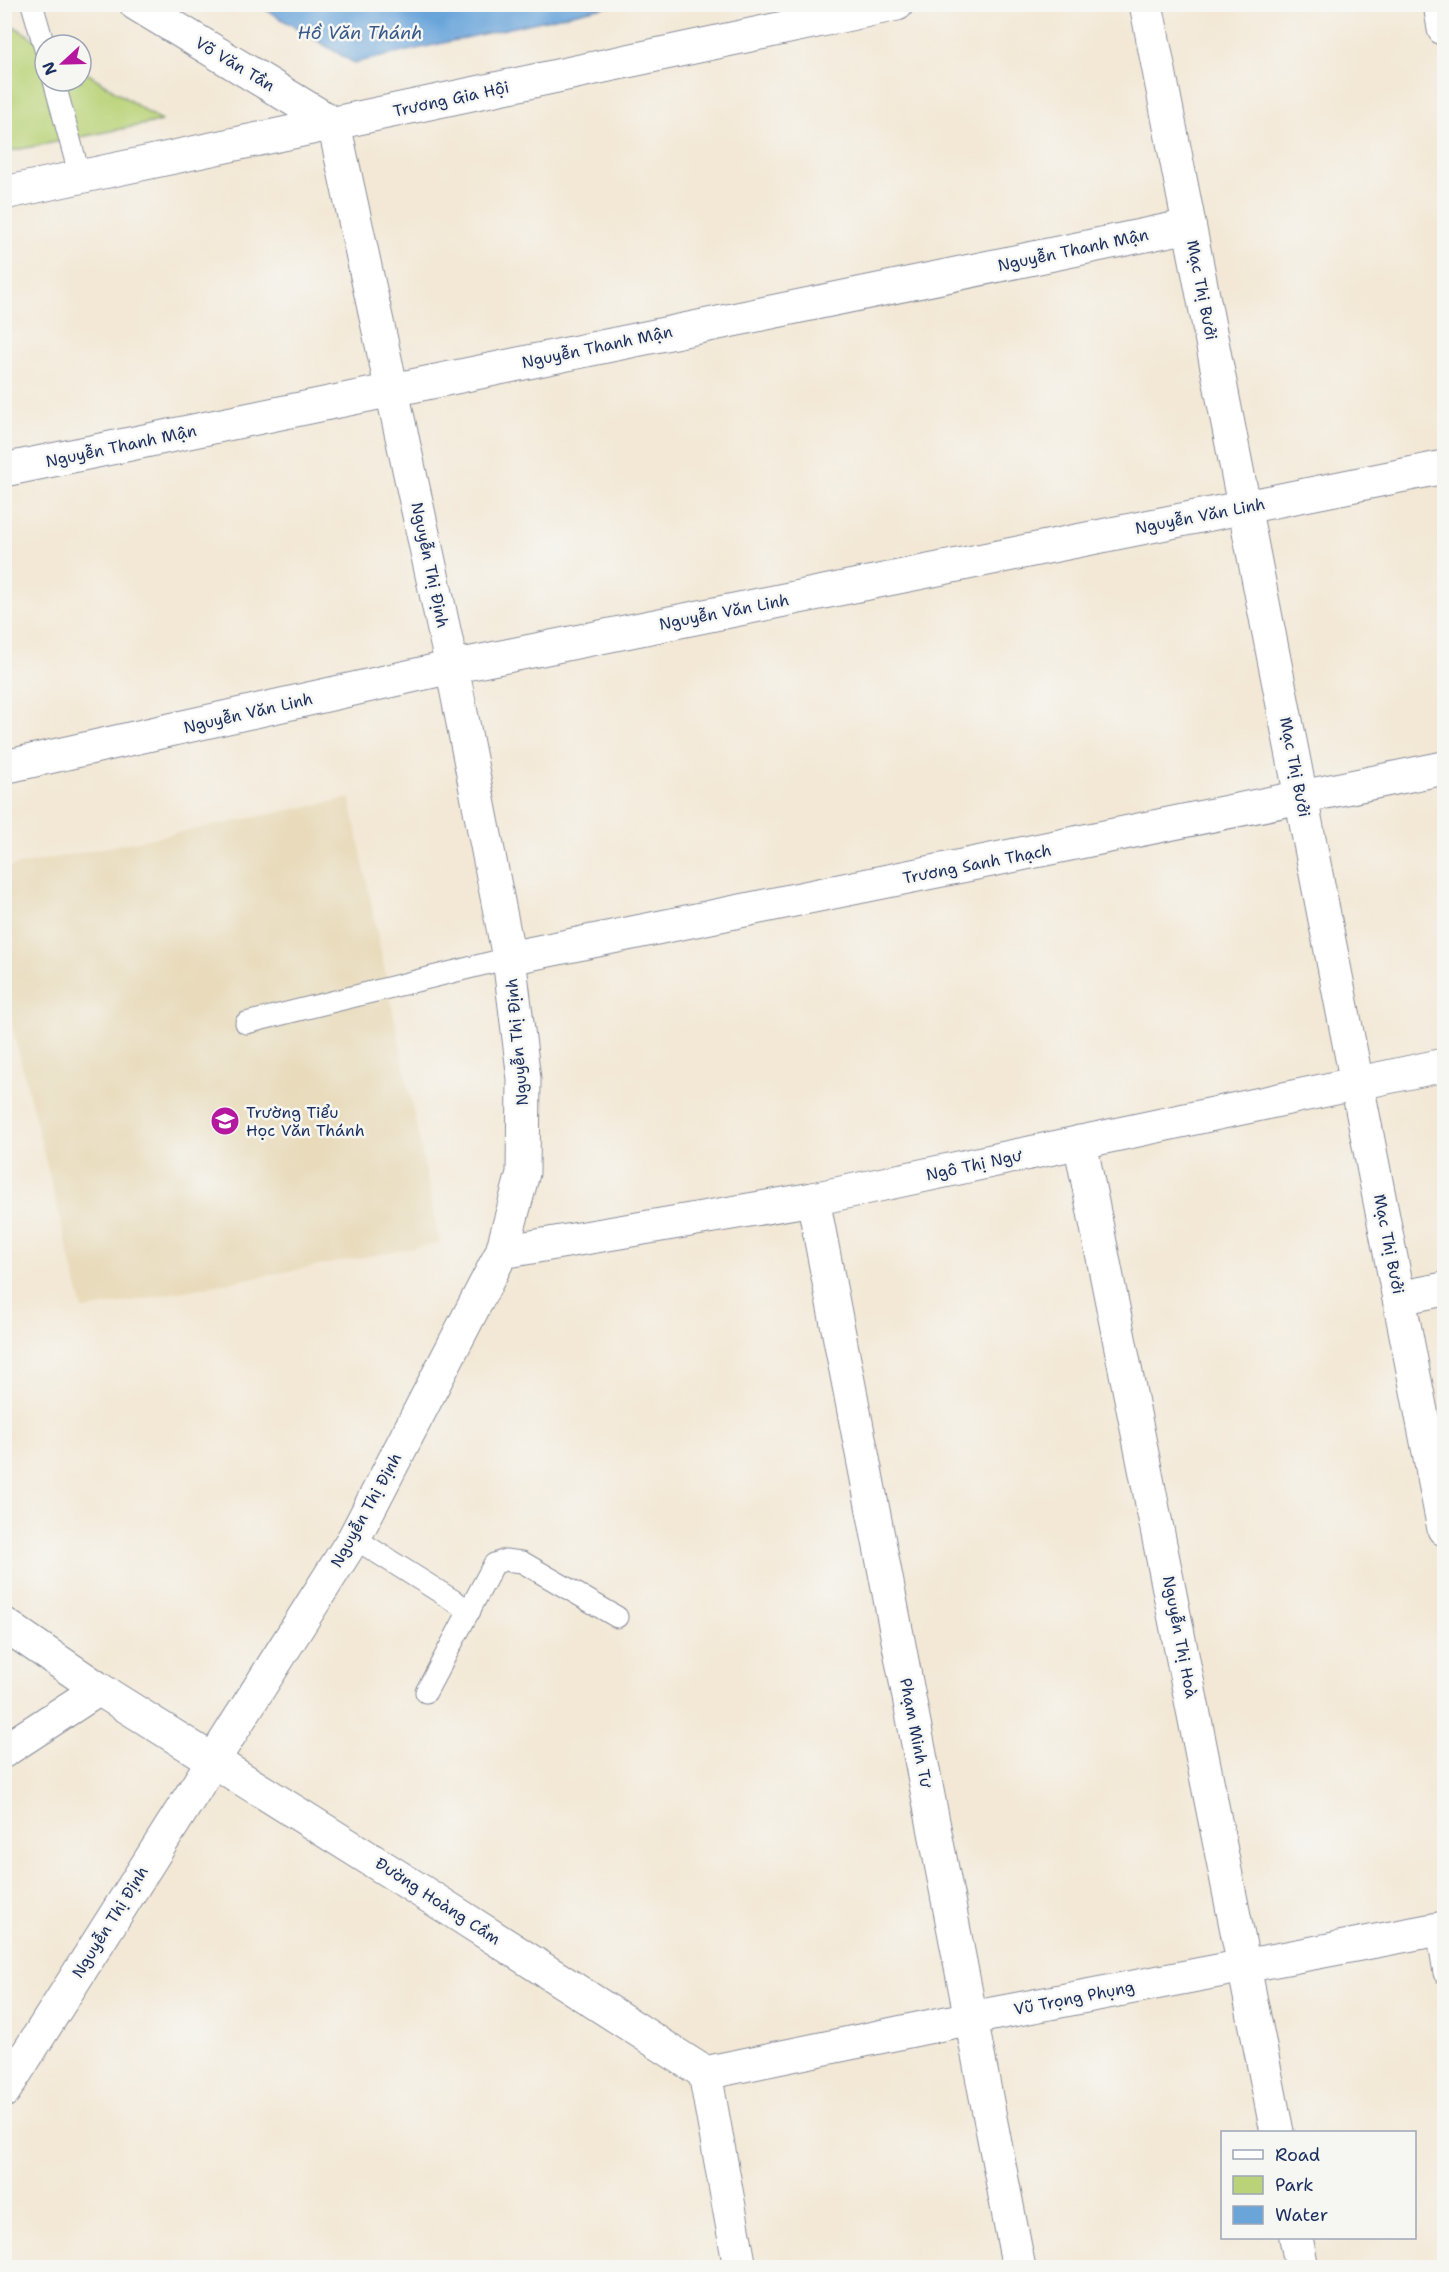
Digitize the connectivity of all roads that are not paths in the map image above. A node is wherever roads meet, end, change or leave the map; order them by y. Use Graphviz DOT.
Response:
graph roads {
  1 [pos="32,4"];
  2 [pos="136,4"];
  3 [pos="897,4"];
  4 [pos="1146,4"];
  5 [pos="1440,4"];
  6 [pos="862,8"];
  7 [pos="1444,29"];
  8 [pos="40,33"];
  9 [pos="57,93"];
  10 [pos="334,123"];
  11 [pos="80,177"];
  12 [pos="4,193"];
  13 [pos="1189,226"];
  14 [pos="391,389"];
  15 [pos="1444,467"];
  16 [pos="4,470"];
  17 [pos="1244,507"];
  18 [pos="452,667"];
  19 [pos="4,767"];
  20 [pos="1444,768"];
  21 [pos="1301,799"];
  22 [pos="509,958"];
  23 [pos="246,1023"];
  24 [pos="1444,1065"];
  25 [pos="1358,1083"];
  26 [pos="1080,1142"];
  27 [pos="813,1199"];
  28 [pos="502,1252"];
  29 [pos="1444,1289"];
  30 [pos="1399,1298"];
  31 [pos="1443,1511"];
  32 [pos="354,1538"];
  33 [pos="470,1611"];
  34 [pos="617,1617"];
  35 [pos="4,1624"];
  36 [pos="99,1689"];
  37 [pos="426,1692"];
  38 [pos="4,1751"];
  39 [pos="213,1759"];
  40 [pos="1441,1929"];
  41 [pos="1245,1964"];
  42 [pos="1444,1973"];
  43 [pos="971,2018"];
  44 [pos="705,2073"];
  45 [pos="4,2091"];
  46 [pos="1277,2131"];
  47 [pos="1296,2239"];
  48 [pos="740,2268"];
  49 [pos="1019,2268"];
  50 [pos="1302,2268"];
  1 -- 8 [label="lane"];
  2 -- 10 [label="street, Võ Văn Tần"];
  3 -- 6 [label="street, Trương Gia Hội"];
  4 -- 13 [label="street, Mạc Thị Bưởi"];
  5 -- 7 [label="street"];
  6 -- 10 [label="street, Trương Gia Hội"];
  9 -- 11 [label="lane"];
  10 -- 11 [label="street, Trương Gia Hội"];
  10 -- 14 [label="street, Nguyễn Thị Định"];
  11 -- 12 [label="street, Trương Gia Hội"];
  13 -- 14 [label="street, Nguyễn Thanh Mận"];
  13 -- 17 [label="street, Mạc Thị Bưởi"];
  14 -- 16 [label="street, Nguyễn Thanh Mận"];
  14 -- 18 [label="street, Nguyễn Thị Định"];
  15 -- 17 [label="street, Nguyễn Văn Linh"];
  17 -- 18 [label="street, Nguyễn Văn Linh"];
  17 -- 21 [label="street, Mạc Thị Bưởi"];
  18 -- 19 [label="street, Nguyễn Văn Linh"];
  18 -- 22 [label="street, Nguyễn Thị Định"];
  20 -- 21 [label="street, Trương Sanh Thạch"];
  21 -- 22 [label="street, Trương Sanh Thạch"];
  21 -- 25 [label="street, Mạc Thị Bưởi"];
  22 -- 23 [label="lane"];
  22 -- 28 [label="street, Nguyễn Thị Định"];
  24 -- 25 [label="street, Ngô Thị Ngư"];
  25 -- 26 [label="street, Ngô Thị Ngư"];
  25 -- 30 [label="street, Mạc Thị Bưởi"];
  26 -- 27 [label="street, Ngô Thị Ngư"];
  26 -- 41 [label="street, Nguyễn Thị Hoà"];
  27 -- 28 [label="street, Ngô Thị Ngư"];
  27 -- 43 [label="street, Phạm Minh Tư"];
  28 -- 32 [label="street, Nguyễn Thị Định"];
  29 -- 30 [label="street"];
  30 -- 31 [label="street, Mạc Thị Bưởi"];
  32 -- 33 [label="lane"];
  32 -- 39 [label="street, Nguyễn Thị Định"];
  33 -- 34 [label="lane"];
  33 -- 37 [label="lane"];
  35 -- 36 [label="street, Đường Hoàng Cầm"];
  36 -- 38 [label="street"];
  36 -- 39 [label="street, Đường Hoàng Cầm"];
  39 -- 44 [label="street, Đường Hoàng Cầm"];
  39 -- 45 [label="street, Nguyễn Thị Định"];
  40 -- 41 [label="street, Vũ Trọng Phụng"];
  40 -- 42 [label="lane"];
  41 -- 43 [label="street, Vũ Trọng Phụng"];
  41 -- 46 [label="street, Nguyễn Thị Hoà"];
  43 -- 44 [label="street, Vũ Trọng Phụng"];
  43 -- 49 [label="street, Phạm Minh Tư"];
  44 -- 48 [label="street"];
  47 -- 50 [label="street"];
}
